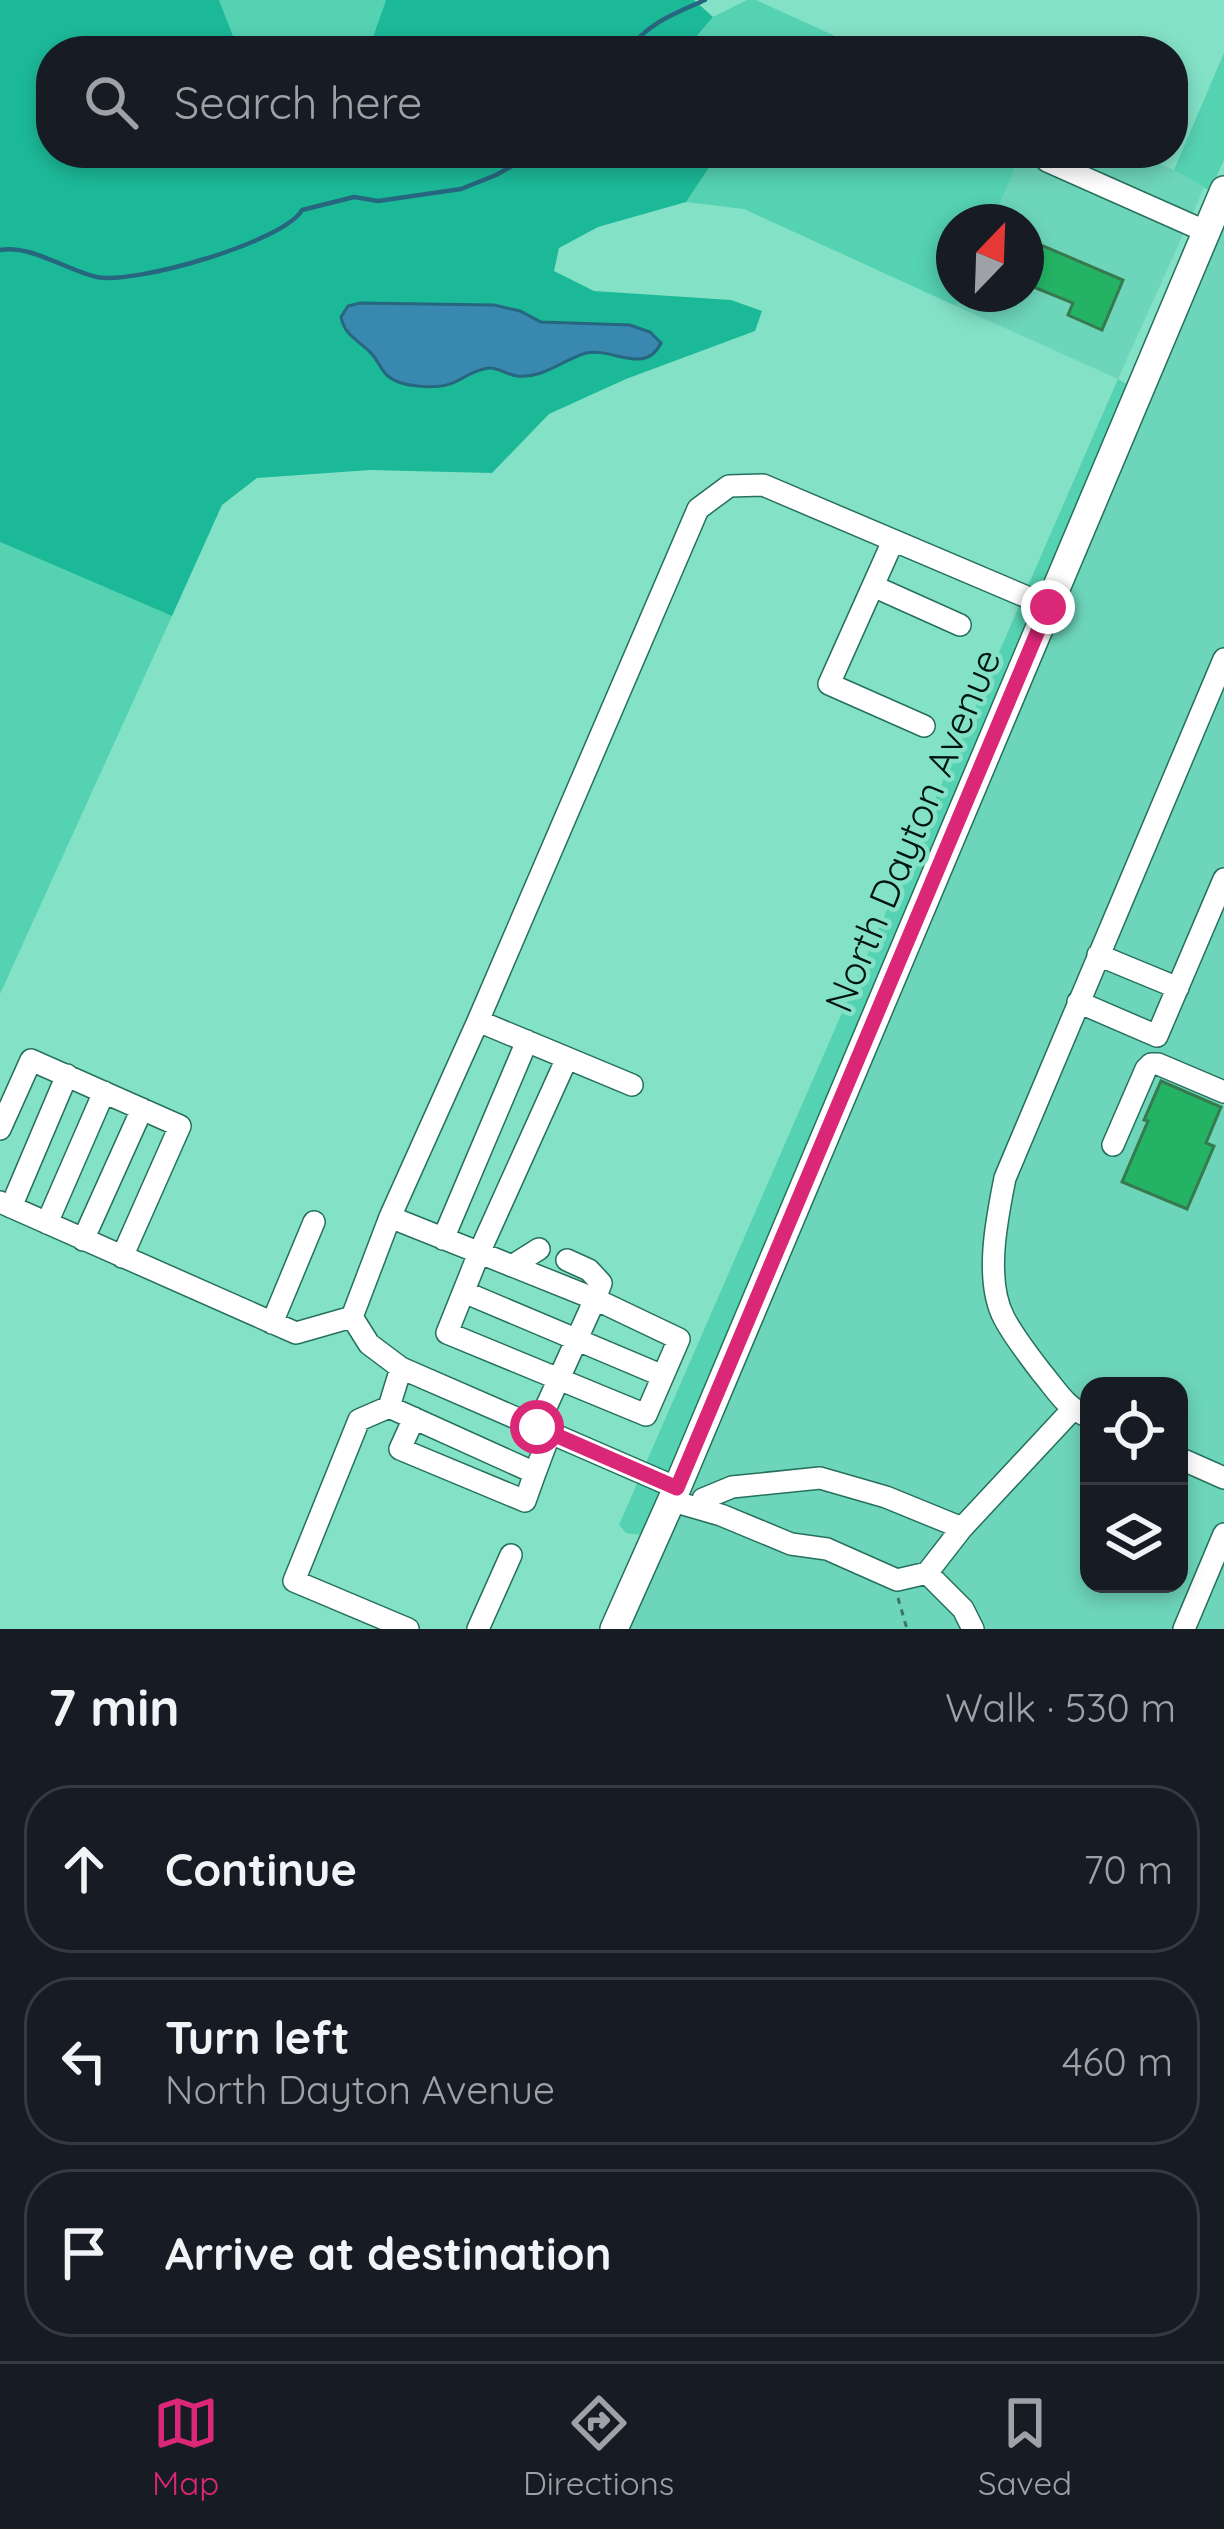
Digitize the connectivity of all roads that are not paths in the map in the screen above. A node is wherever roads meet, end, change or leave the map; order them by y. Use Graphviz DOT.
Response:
graph roads {
  1 [pos="1063,168"];
  2 [pos="1224,190"];
  3 [pos="1207,232"];
  4 [pos="893,541"];
  5 [pos="873,586"];
  6 [pos="1048,607"];
  7 [pos="960,625"];
  8 [pos="1224,659"];
  9 [pos="924,726"];
  10 [pos="1224,879"];
  11 [pos="1098,955"];
  12 [pos="1178,988"];
  13 [pos="1078,1002"];
  14 [pos="478,1021"];
  15 [pos="527,1042"];
  16 [pos="567,1058"];
  17 [pos="67,1076"];
  18 [pos="632,1085"];
  19 [pos="104,1092"];
  20 [pos="1224,1092"];
  21 [pos="142,1109"];
  22 [pos="0,1129"];
  23 [pos="1113,1145"];
  24 [pos="6,1205"];
  25 [pos="390,1217"];
  26 [pos="314,1222"];
  27 [pos="47,1223"];
  28 [pos="442,1239"];
  29 [pos="83,1240"];
  30 [pos="539,1249"];
  31 [pos="479,1253"];
  32 [pos="122,1257"];
  33 [pos="567,1260"];
  34 [pos="512,1266"];
  35 [pos="464,1292"];
  36 [pos="595,1299"];
  37 [pos="352,1317"];
  38 [pos="272,1323"];
  39 [pos="576,1340"];
  40 [pos="401,1368"];
  41 [pos="663,1376"];
  42 [pos="559,1378"];
  43 [pos="388,1407"];
  44 [pos="1080,1414"];
  45 [pos="414,1418"];
  46 [pos="543,1430"];
  47 [pos="1188,1462"];
  48 [pos="535,1473"];
  49 [pos="1224,1478"];
  50 [pos="673,1494"];
  51 [pos="701,1509"];
  52 [pos="962,1528"];
  53 [pos="1224,1534"];
  54 [pos="511,1555"];
  55 [pos="927,1573"];
  56 [pos="408,1629"];
  57 [pos="478,1629"];
  58 [pos="614,1629"];
  59 [pos="973,1629"];
  60 [pos="1184,1629"];
  1 -- 3 [label="lane"];
  2 -- 3 [label="main road, North Dayton Avenue"];
  3 -- 6 [label="main road, North Dayton Avenue"];
  4 -- 5 [label="lane"];
  4 -- 6 [label="lane"];
  4 -- 14 [label="lane"];
  5 -- 7 [label="lane"];
  5 -- 9 [label="lane"];
  6 -- 50 [label="main road, North Dayton Avenue"];
  8 -- 11 [label="lane"];
  10 -- 12 [label="lane"];
  11 -- 12 [label="lane"];
  11 -- 13 [label="lane"];
  12 -- 13 [label="lane"];
  13 -- 44 [label="lane"];
  14 -- 15 [label="lane"];
  14 -- 25 [label="lane"];
  15 -- 16 [label="lane"];
  15 -- 28 [label="lane"];
  16 -- 18 [label="lane"];
  16 -- 31 [label="lane"];
  17 -- 19 [label="lane"];
  17 -- 22 [label="lane"];
  17 -- 24 [label="lane"];
  19 -- 21 [label="lane"];
  19 -- 27 [label="lane"];
  20 -- 23 [label="lane"];
  21 -- 29 [label="lane"];
  21 -- 32 [label="lane"];
  24 -- 27 [label="lane"];
  25 -- 28 [label="lane"];
  25 -- 37 [label="lane"];
  26 -- 38 [label="lane"];
  27 -- 29 [label="lane"];
  28 -- 31 [label="lane"];
  29 -- 32 [label="lane"];
  30 -- 34 [label="lane"];
  31 -- 34 [label="lane"];
  31 -- 35 [label="lane"];
  32 -- 38 [label="lane"];
  33 -- 36 [label="lane"];
  34 -- 36 [label="lane"];
  35 -- 39 [label="lane"];
  35 -- 42 [label="lane"];
  36 -- 39 [label="lane"];
  36 -- 41 [label="lane"];
  37 -- 38 [label="lane"];
  37 -- 40 [label="lane"];
  39 -- 41 [label="lane"];
  39 -- 42 [label="lane"];
  40 -- 43 [label="lane"];
  40 -- 46 [label="lane"];
  41 -- 42 [label="lane"];
  42 -- 46 [label="lane"];
  43 -- 45 [label="lane"];
  43 -- 56 [label="lane"];
  44 -- 52 [label="lane"];
  45 -- 48 [label="lane"];
  45 -- 48 [label="lane"];
  46 -- 48 [label="lane"];
  46 -- 50 [label="lane"];
  47 -- 49 [label="lane"];
  50 -- 51 [label="lane"];
  50 -- 58 [label="main road, North Dayton Avenue"];
  51 -- 52 [label="lane"];
  51 -- 55 [label="lane"];
  52 -- 55 [label="lane"];
  53 -- 60 [label="lane"];
  54 -- 57 [label="lane"];
  55 -- 59 [label="lane"];
}
